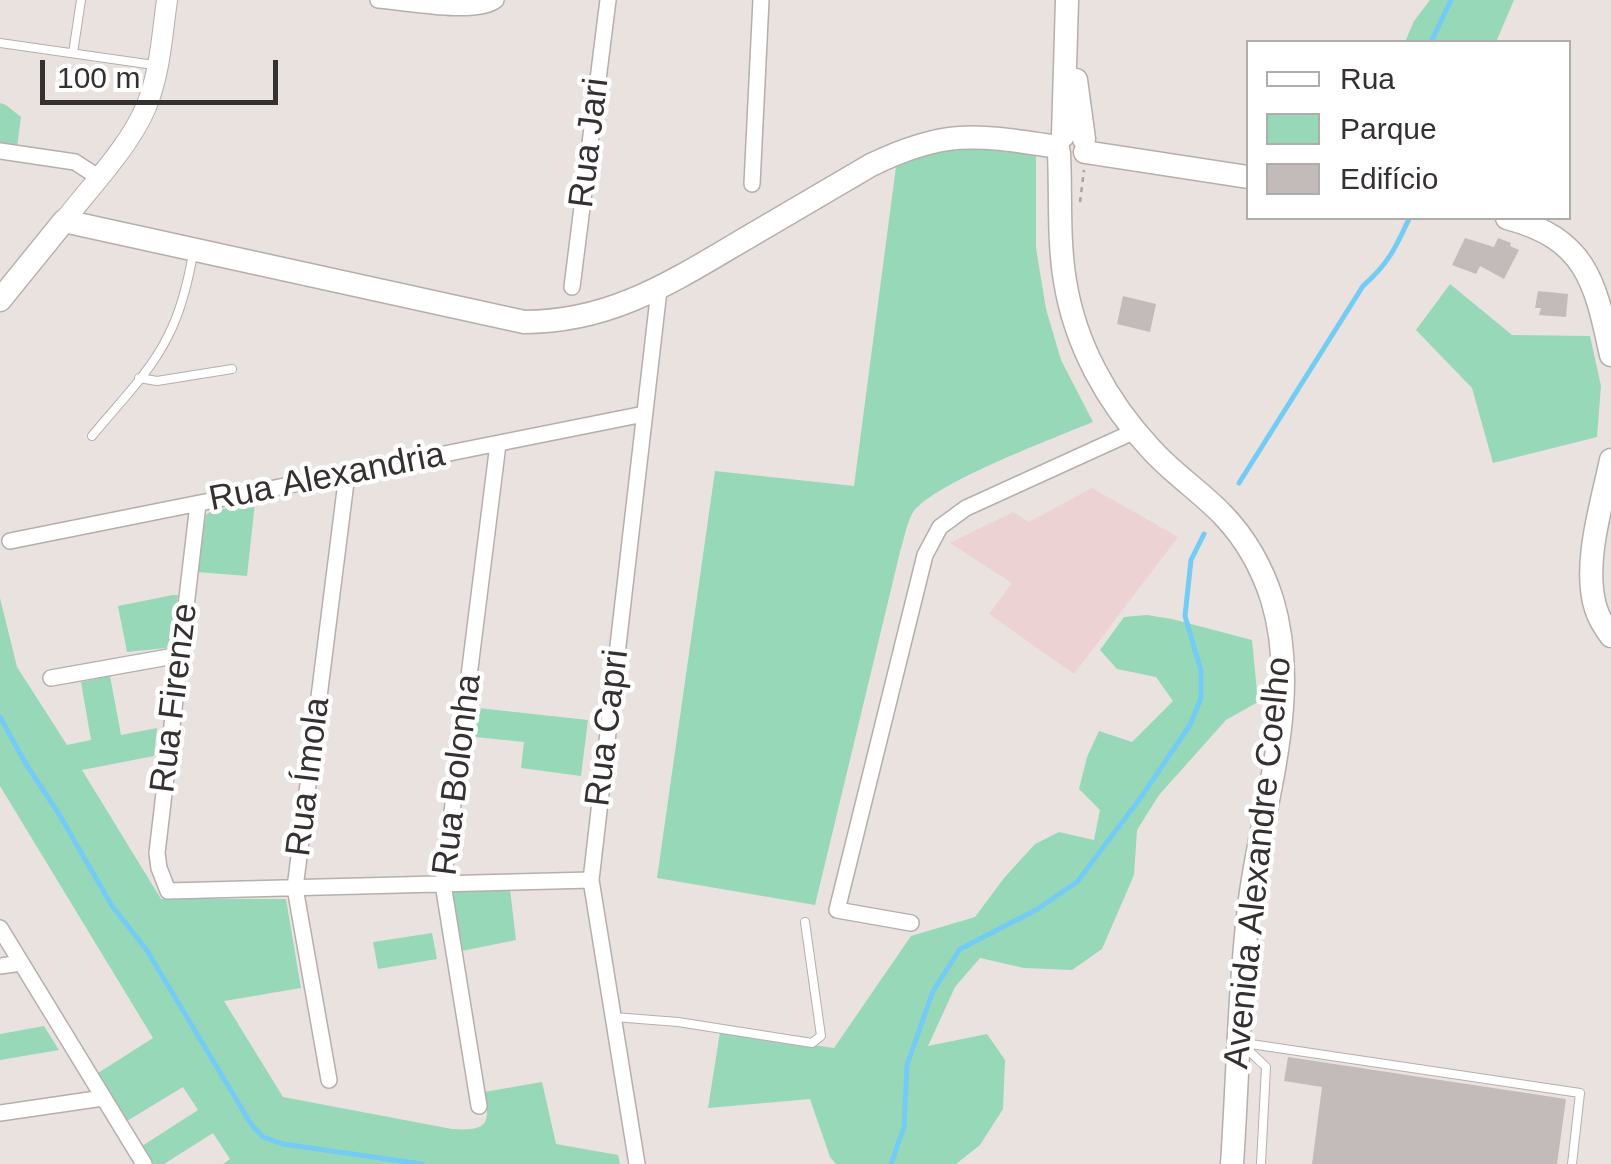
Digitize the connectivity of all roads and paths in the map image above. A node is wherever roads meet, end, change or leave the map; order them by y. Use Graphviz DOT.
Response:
graph roads {
  1 [pos="81,0"];
  2 [pos="167,0"];
  3 [pos="378,0"];
  4 [pos="608,0"];
  5 [pos="761,0"];
  6 [pos="494,2"];
  7 [pos="1067,4"];
  8 [pos="0,42"];
  9 [pos="73,53"];
  10 [pos="158,66"];
  11 [pos="1072,147"];
  12 [pos="0,151"];
  13 [pos="98,176"];
  14 [pos="1246,176"];
  15 [pos="752,184"];
  16 [pos="1071,209"];
  17 [pos="1513,220"];
  18 [pos="64,221"];
  19 [pos="194,250"];
  20 [pos="572,287"];
  21 [pos="659,290"];
  22 [pos="0,300"];
  23 [pos="1611,355"];
  24 [pos="232,369"];
  25 [pos="139,378"];
  26 [pos="644,414"];
  27 [pos="1135,431"];
  28 [pos="92,436"];
  29 [pos="498,444"];
  30 [pos="1611,460"];
  31 [pos="348,474"];
  32 [pos="198,504"];
  33 [pos="10,541"];
  34 [pos="1611,636"];
  35 [pos="180,654"];
  36 [pos="51,678"];
  37 [pos="591,880"];
  38 [pos="443,884"];
  39 [pos="296,888"];
  40 [pos="805,922"];
  41 [pos="912,922"];
  42 [pos="0,928"];
  43 [pos="21,963"];
  44 [pos="0,966"];
  45 [pos="613,1017"];
  46 [pos="1240,1042"];
  47 [pos="329,1080"];
  48 [pos="104,1098"];
  49 [pos="479,1106"];
  50 [pos="0,1113"];
  51 [pos="144,1164"];
  52 [pos="638,1164"];
  53 [pos="1232,1164"];
  54 [pos="1261,1164"];
  55 [pos="1572,1164"];
  1 -- 9 [label="lane"];
  2 -- 10 [label="street"];
  3 -- 6 [label="street"];
  4 -- 20 [label="street, Rua Jari"];
  5 -- 15 [label="street"];
  7 -- 11 [label="main road, Avenida Alexandre Coelho"];
  8 -- 9 [label="lane"];
  9 -- 10 [label="lane"];
  10 -- 13 [label="street"];
  11 -- 14 [label="main road"];
  11 -- 16 [label="main road, Avenida Alexandre Coelho"];
  11 -- 16 [label="path"];
  11 -- 21 [label="main road"];
  12 -- 13 [label="street"];
  13 -- 18 [label="street"];
  16 -- 27 [label="main road, Avenida Alexandre Coelho"];
  17 -- 23 [label="main road"];
  18 -- 19 [label="main road"];
  18 -- 22 [label="main road"];
  19 -- 21 [label="main road"];
  19 -- 25 [label="lane"];
  21 -- 26 [label="street, Rua Capri"];
  24 -- 25 [label="lane"];
  25 -- 28 [label="lane"];
  26 -- 29 [label="street, Rua Alexandria"];
  26 -- 37 [label="street, Rua Capri"];
  27 -- 41 [label="street"];
  27 -- 46 [label="main road, Avenida Alexandre Coelho"];
  29 -- 31 [label="street, Rua Alexandria"];
  29 -- 38 [label="street, Rua Bolonha"];
  30 -- 34 [label="main road"];
  31 -- 32 [label="street, Rua Alexandria"];
  31 -- 39 [label="street, Rua Ímola"];
  32 -- 33 [label="street, Rua Alexandria"];
  32 -- 35 [label="street, Rua Firenze"];
  35 -- 36 [label="street"];
  35 -- 39 [label="street, Rua Firenze"];
  37 -- 38 [label="street"];
  37 -- 45 [label="street, Rua Capri"];
  38 -- 39 [label="street"];
  38 -- 49 [label="street, Rua Bolonha"];
  39 -- 47 [label="street, Rua Ímola"];
  40 -- 45 [label="lane"];
  42 -- 43 [label="street"];
  43 -- 44 [label="street"];
  43 -- 48 [label="street"];
  45 -- 52 [label="street, Rua Capri"];
  46 -- 53 [label="main road, Avenida Alexandre Coelho"];
  46 -- 54 [label="lane"];
  46 -- 55 [label="lane"];
  48 -- 50 [label="street"];
  48 -- 51 [label="street"];
}
